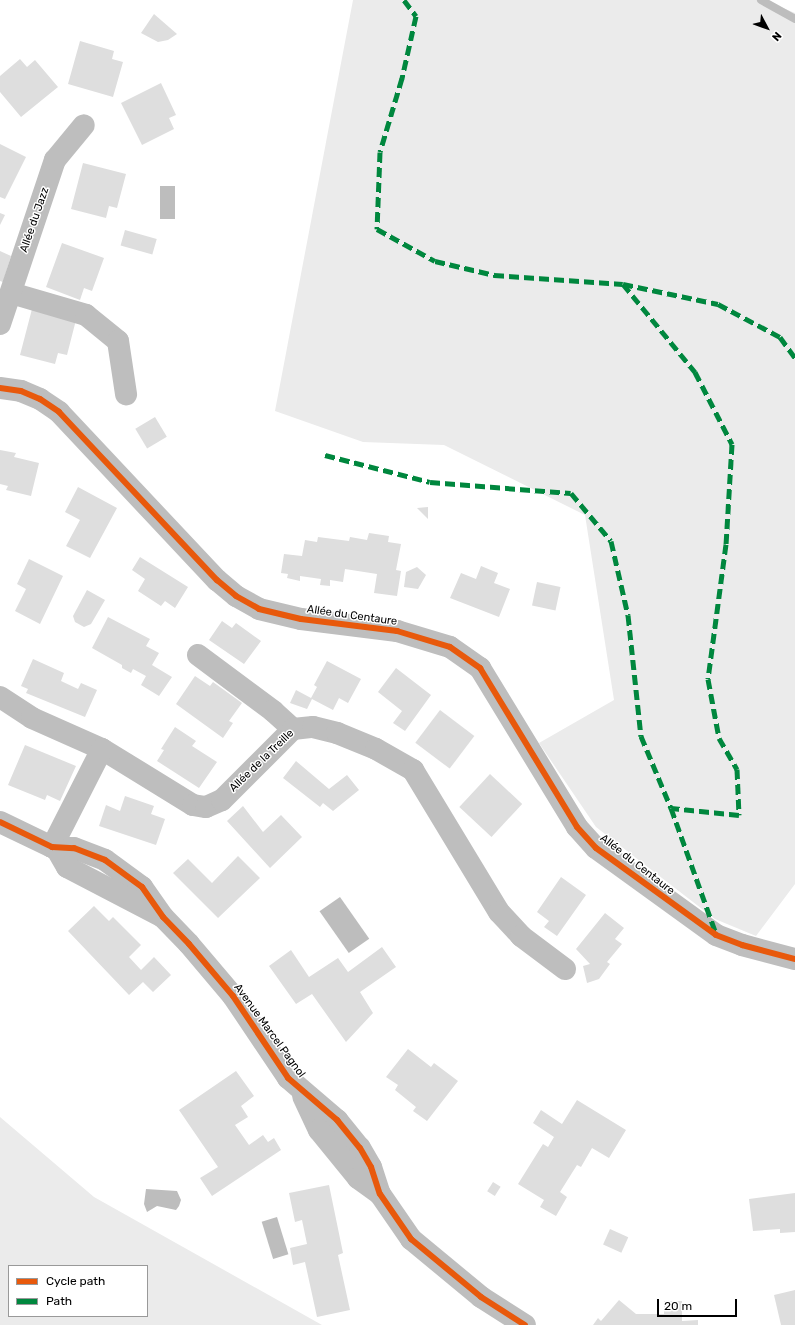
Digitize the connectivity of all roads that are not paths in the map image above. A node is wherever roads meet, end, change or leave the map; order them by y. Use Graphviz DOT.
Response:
graph roads {
  1 [pos="84,124"];
  2 [pos="11,293"];
  3 [pos="0,324"];
  4 [pos="0,388"];
  5 [pos="126,394"];
  6 [pos="198,655"];
  7 [pos="0,698"];
  8 [pos="293,729"];
  9 [pos="102,749"];
  10 [pos="0,822"];
  11 [pos="54,847"];
  12 [pos="795,959"];
  13 [pos="565,968"];
  14 [pos="525,1325"];
  1 -- 2 [label="street, Allée du Jazz"];
  2 -- 3 [label="street, Allée du Jazz"];
  2 -- 5 [label="street"];
  4 -- 12 [label="street, Allée du Centaure"];
  6 -- 8 [label="street"];
  7 -- 9 [label="street, Allée de la Treille"];
  8 -- 9 [label="street, Allée de la Treille"];
  8 -- 13 [label="street, Allée de la Treille"];
  9 -- 11 [label="street"];
  10 -- 11 [label="street, Avenue Marcel Pagnol"];
  11 -- 14 [label="street, Avenue Marcel Pagnol"];
}
